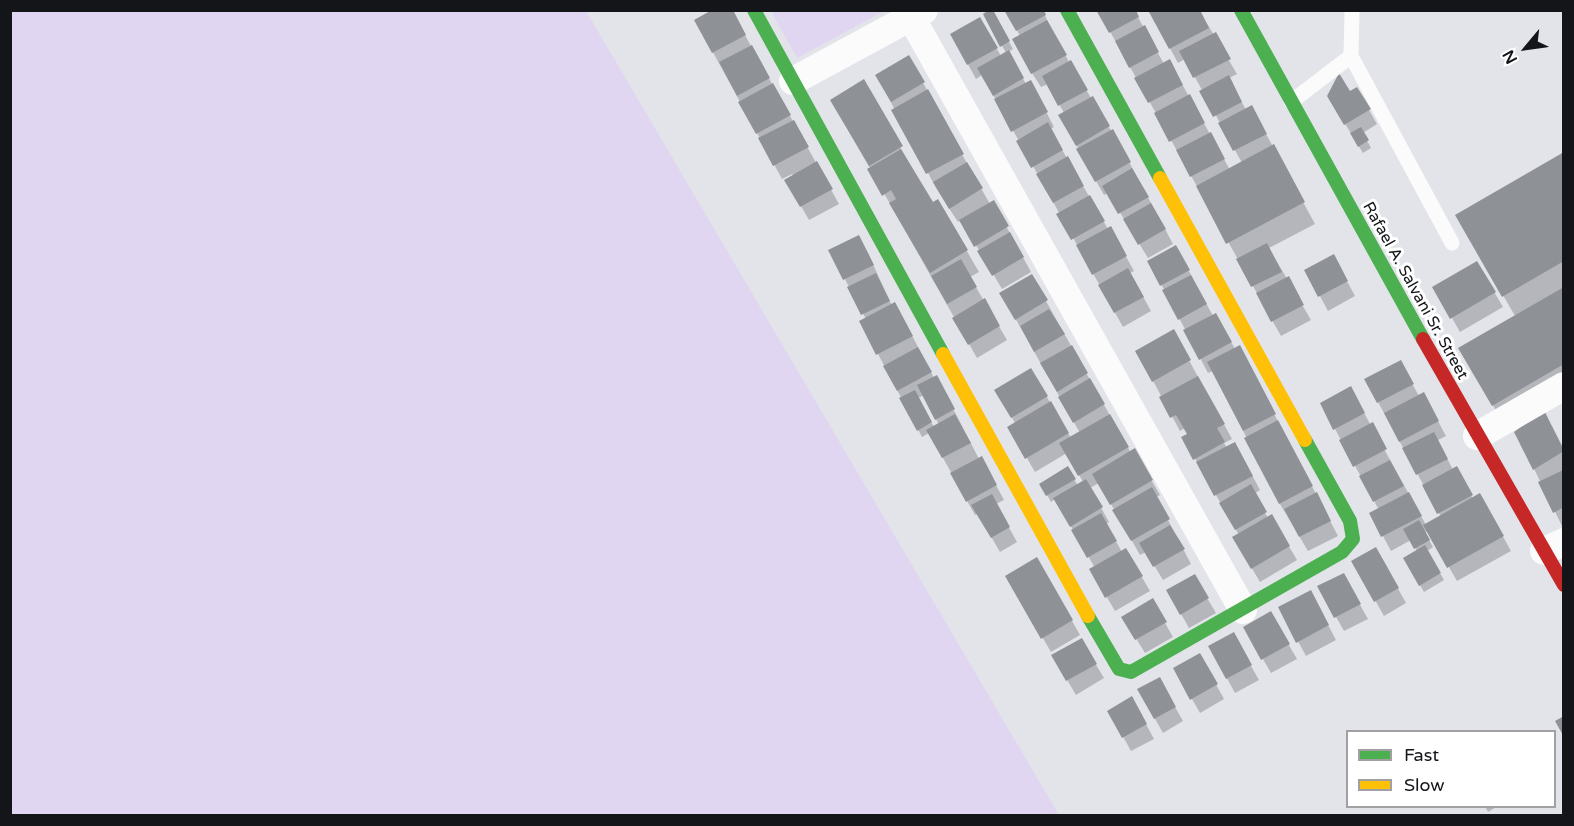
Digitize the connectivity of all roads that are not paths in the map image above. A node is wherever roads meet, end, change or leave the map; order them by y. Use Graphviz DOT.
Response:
graph roads {
  1 [pos="754,10"];
  2 [pos="1067,10"];
  3 [pos="1241,10"];
  4 [pos="1352,10"];
  5 [pos="918,14"];
  6 [pos="1351,56"];
  7 [pos="793,81"];
  8 [pos="1291,102"];
  9 [pos="1452,243"];
  10 [pos="1563,386"];
  11 [pos="1476,436"];
  12 [pos="1554,547"];
  13 [pos="1563,585"];
  14 [pos="1243,610"];
  1 -- 7 [label="street"];
  2 -- 14 [label="street"];
  3 -- 8 [label="street, Rafael A. Salvani Sr. Street"];
  4 -- 6 [label="lane"];
  5 -- 7 [label="street"];
  5 -- 14 [label="street"];
  6 -- 8 [label="lane"];
  6 -- 9 [label="lane"];
  7 -- 14 [label="street"];
  8 -- 11 [label="street, Rafael A. Salvani Sr. Street"];
  10 -- 11 [label="street"];
  11 -- 12 [label="street, Rafael A. Salvani Sr. Street"];
  12 -- 13 [label="street, Rafael A. Salvani Sr. Street"];
}
